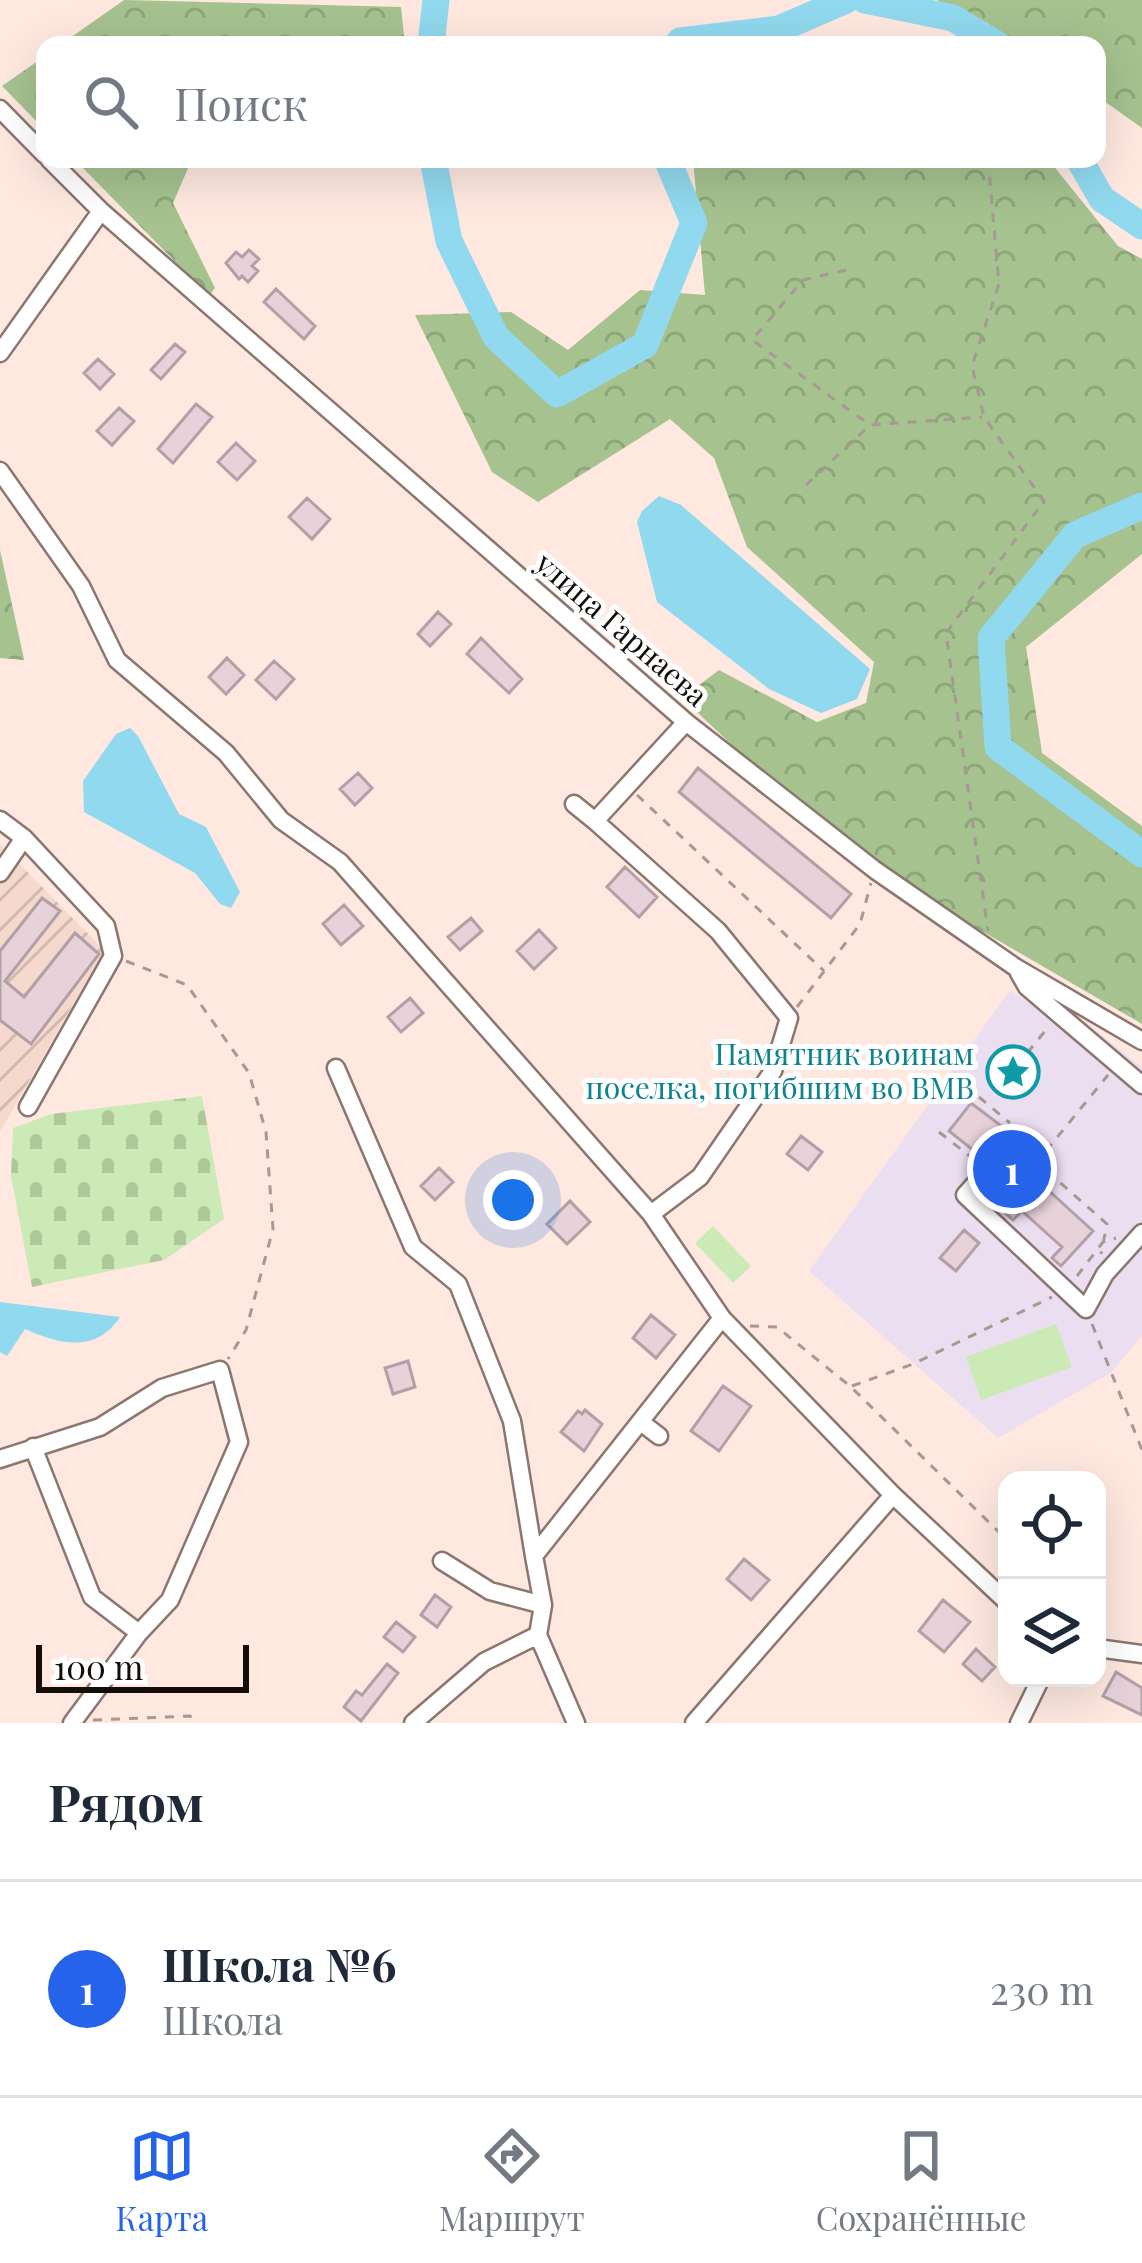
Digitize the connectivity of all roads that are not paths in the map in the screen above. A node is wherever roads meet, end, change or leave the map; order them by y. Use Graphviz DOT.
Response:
graph roads {
  1 [pos="0,110"];
  2 [pos="36,146"];
  3 [pos="58,168"];
  4 [pos="101,211"];
  5 [pos="0,353"];
  6 [pos="0,470"];
  7 [pos="686,722"];
  8 [pos="574,804"];
  9 [pos="0,820"];
  10 [pos="595,820"];
  11 [pos="24,838"];
  12 [pos="0,873"];
  13 [pos="1015,967"];
  14 [pos="1142,1041"];
  15 [pos="336,1068"];
  16 [pos="1142,1085"];
  17 [pos="28,1107"];
  18 [pos="1037,1162"];
  19 [pos="651,1214"];
  20 [pos="1142,1233"];
  21 [pos="722,1318"];
  22 [pos="642,1423"];
  23 [pos="658,1436"];
  24 [pos="33,1447"];
  25 [pos="0,1460"];
  26 [pos="892,1495"];
  27 [pos="534,1556"];
  28 [pos="442,1561"];
  29 [pos="998,1594"];
  30 [pos="543,1605"];
  31 [pos="139,1633"];
  32 [pos="538,1634"];
  33 [pos="1106,1649"];
  34 [pos="1142,1654"];
  35 [pos="1037,1687"];
  36 [pos="73,1722"];
  37 [pos="413,1723"];
  38 [pos="576,1723"];
  39 [pos="694,1723"];
  40 [pos="1019,1723"];
  1 -- 2 [label="street, улица Гарнаева"];
  3 -- 4 [label="street, улица Гарнаева"];
  4 -- 5 [label="street"];
  4 -- 7 [label="street, улица Гарнаева"];
  6 -- 19 [label="street"];
  7 -- 10 [label="street"];
  7 -- 13 [label="street, улица Гарнаева"];
  8 -- 10 [label="street"];
  9 -- 11 [label="street"];
  10 -- 19 [label="street"];
  11 -- 12 [label="street"];
  11 -- 17 [label="street"];
  13 -- 14 [label="street, улица Гарнаева"];
  13 -- 16 [label="street"];
  15 -- 27 [label="street"];
  18 -- 20 [label="street"];
  19 -- 21 [label="street"];
  21 -- 22 [label="street"];
  21 -- 26 [label="street"];
  22 -- 23 [label="street"];
  22 -- 27 [label="street"];
  24 -- 25 [label="street"];
  24 -- 31 [label="street"];
  24 -- 31 [label="street"];
  26 -- 29 [label="street"];
  26 -- 39 [label="street"];
  27 -- 30 [label="street"];
  28 -- 30 [label="street"];
  30 -- 32 [label="street"];
  31 -- 36 [label="street"];
  32 -- 37 [label="street"];
  32 -- 38 [label="street"];
  33 -- 34 [label="street"];
  35 -- 40 [label="street"];
}
